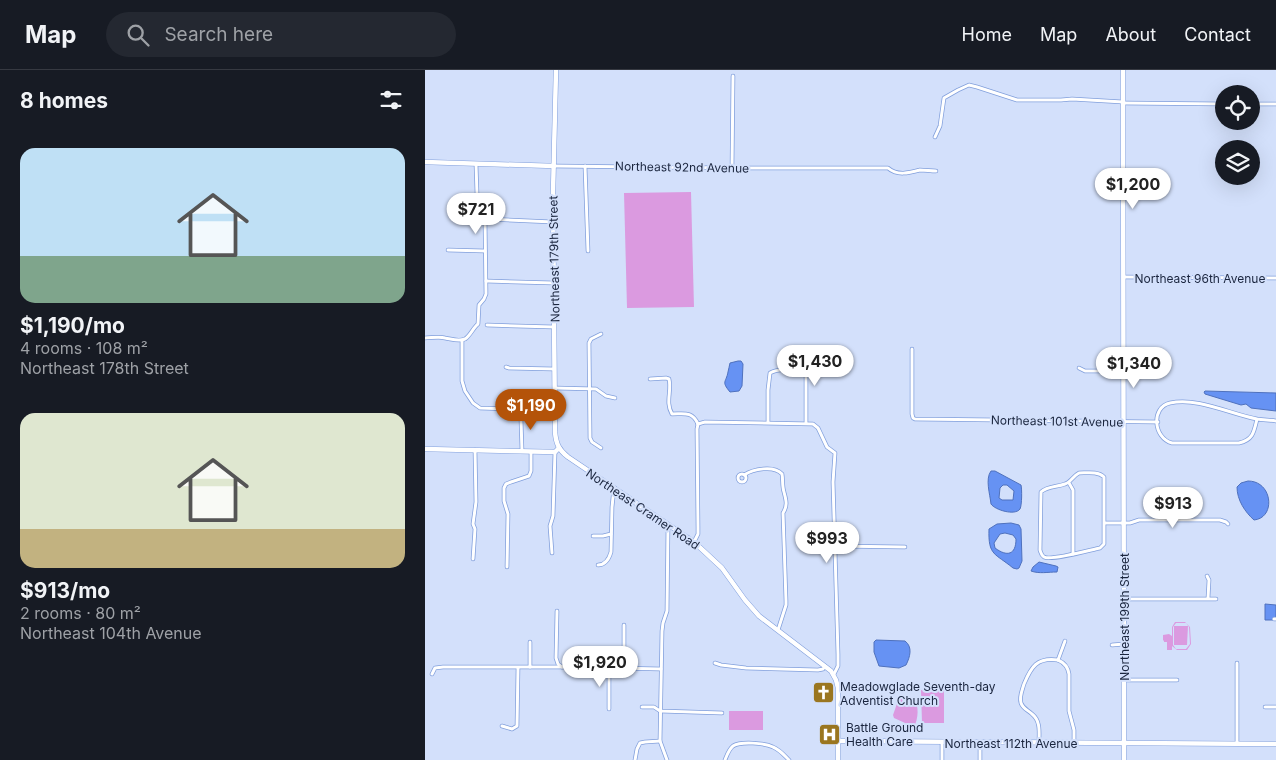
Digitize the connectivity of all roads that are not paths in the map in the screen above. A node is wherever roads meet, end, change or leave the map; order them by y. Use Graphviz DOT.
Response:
graph roads {
  1 [pos="556,70"];
  2 [pos="1123,70"];
  3 [pos="733,76"];
  4 [pos="1123,102"];
  5 [pos="1215,104"];
  6 [pos="1260,104"];
  7 [pos="1276,104"];
  8 [pos="935,137"];
  9 [pos="425,162"];
  10 [pos="476,164"];
  11 [pos="554,166"];
  12 [pos="585,166"];
  13 [pos="732,168"];
  14 [pos="936,171"];
  15 [pos="485,220"];
  16 [pos="553,222"];
  17 [pos="448,250"];
  18 [pos="485,251"];
  19 [pos="588,251"];
  20 [pos="1124,277"];
  21 [pos="1276,278"];
  22 [pos="486,281"];
  23 [pos="554,283"];
  24 [pos="487,326"];
  25 [pos="554,327"];
  26 [pos="601,334"];
  27 [pos="425,338"];
  28 [pos="462,340"];
  29 [pos="912,349"];
  30 [pos="505,367"];
  31 [pos="1079,368"];
  32 [pos="555,369"];
  33 [pos="1124,371"];
  34 [pos="650,379"];
  35 [pos="555,388"];
  36 [pos="590,388"];
  37 [pos="615,398"];
  38 [pos="1257,419"];
  39 [pos="1276,421"];
  40 [pos="768,422"];
  41 [pos="1124,422"];
  42 [pos="1158,422"];
  43 [pos="807,423"];
  44 [pos="698,424"];
  45 [pos="601,448"];
  46 [pos="425,449"];
  47 [pos="475,450"];
  48 [pos="557,450"];
  49 [pos="522,451"];
  50 [pos="531,451"];
  51 [pos="744,475"];
  52 [pos="1069,483"];
  53 [pos="614,488"];
  54 [pos="1105,523"];
  55 [pos="1124,523"];
  56 [pos="1228,524"];
  57 [pos="668,525"];
  58 [pos="611,534"];
  59 [pos="593,536"];
  60 [pos="694,542"];
  61 [pos="835,546"];
  62 [pos="905,547"];
  63 [pos="552,553"];
  64 [pos="1073,554"];
  65 [pos="473,559"];
  66 [pos="598,565"];
  67 [pos="507,567"];
  68 [pos="1207,576"];
  69 [pos="1208,598"];
  70 [pos="1124,599"];
  71 [pos="1215,599"];
  72 [pos="557,611"];
  73 [pos="624,625"];
  74 [pos="778,631"];
  75 [pos="1065,641"];
  76 [pos="530,642"];
  77 [pos="1124,644"];
  78 [pos="1112,645"];
  79 [pos="1058,660"];
  80 [pos="715,663"];
  81 [pos="1237,663"];
  82 [pos="825,666"];
  83 [pos="531,667"];
  84 [pos="563,667"];
  85 [pos="518,668"];
  86 [pos="609,668"];
  87 [pos="624,669"];
  88 [pos="661,669"];
  89 [pos="431,674"];
  90 [pos="834,674"];
  91 [pos="1124,680"];
  92 [pos="1177,680"];
  93 [pos="1265,706"];
  94 [pos="1276,706"];
  95 [pos="641,707"];
  96 [pos="609,709"];
  97 [pos="660,712"];
  98 [pos="722,713"];
  99 [pos="502,726"];
  100 [pos="660,741"];
  101 [pos="838,741"];
  102 [pos="942,742"];
  103 [pos="980,742"];
  104 [pos="1039,743"];
  105 [pos="1074,743"];
  106 [pos="1123,744"];
  107 [pos="1237,744"];
  108 [pos="1276,744"];
  109 [pos="635,760"];
  110 [pos="667,760"];
  111 [pos="725,760"];
  112 [pos="789,760"];
  113 [pos="838,760"];
  114 [pos="941,760"];
  115 [pos="980,760"];
  116 [pos="1123,760"];
  1 -- 11 [label="street, Northeast 179th Street"];
  2 -- 4 [label="street, Northeast 199th Street"];
  3 -- 13 [label="street"];
  4 -- 5 [label="street"];
  4 -- 8 [label="street"];
  4 -- 20 [label="street, Northeast 199th Street"];
  6 -- 7 [label="street"];
  9 -- 10 [label="street, Northeast 92nd Avenue"];
  10 -- 11 [label="street, Northeast 92nd Avenue"];
  10 -- 15 [label="street"];
  11 -- 12 [label="street, Northeast 92nd Avenue"];
  11 -- 16 [label="street, Northeast 179th Street"];
  12 -- 13 [label="street, Northeast 92nd Avenue"];
  12 -- 19 [label="street"];
  13 -- 14 [label="street, Northeast 92nd Avenue"];
  15 -- 16 [label="street"];
  15 -- 18 [label="street"];
  16 -- 23 [label="street, Northeast 179th Street"];
  17 -- 18 [label="street"];
  18 -- 22 [label="street"];
  20 -- 21 [label="street, Northeast 96th Avenue"];
  20 -- 33 [label="street, Northeast 199th Street"];
  22 -- 23 [label="street"];
  22 -- 28 [label="street"];
  23 -- 25 [label="street, Northeast 179th Street"];
  24 -- 25 [label="street"];
  25 -- 32 [label="street, Northeast 179th Street"];
  26 -- 36 [label="street"];
  27 -- 28 [label="street"];
  28 -- 49 [label="street"];
  29 -- 41 [label="street, Northeast 101st Avenue"];
  30 -- 32 [label="street"];
  31 -- 33 [label="street"];
  32 -- 35 [label="street, Northeast 179th Street"];
  33 -- 41 [label="street, Northeast 199th Street"];
  34 -- 44 [label="street"];
  35 -- 36 [label="street"];
  35 -- 48 [label="street, Northeast 179th Street"];
  36 -- 37 [label="street"];
  36 -- 45 [label="street"];
  38 -- 39 [label="street"];
  38 -- 42 [label="street"];
  38 -- 42 [label="street"];
  40 -- 43 [label="street"];
  40 -- 43 [label="street"];
  40 -- 44 [label="street"];
  41 -- 42 [label="street, Northeast 101st Avenue"];
  41 -- 55 [label="street, Northeast 199th Street"];
  43 -- 61 [label="street"];
  44 -- 60 [label="street"];
  46 -- 47 [label="street"];
  47 -- 49 [label="street"];
  47 -- 65 [label="street"];
  48 -- 50 [label="street"];
  48 -- 53 [label="street, Northeast Cramer Road"];
  48 -- 63 [label="street, Northeast 179th Street"];
  49 -- 50 [label="street"];
  50 -- 67 [label="street"];
  51 -- 74 [label="street"];
  52 -- 54 [label="street"];
  52 -- 64 [label="street"];
  52 -- 64 [label="street"];
  53 -- 57 [label="street, Northeast Cramer Road"];
  53 -- 58 [label="street"];
  54 -- 55 [label="street"];
  54 -- 64 [label="street"];
  55 -- 56 [label="street"];
  55 -- 70 [label="street, Northeast 199th Street"];
  57 -- 60 [label="street, Northeast Cramer Road"];
  57 -- 88 [label="street"];
  58 -- 59 [label="street"];
  58 -- 66 [label="street"];
  60 -- 74 [label="street, Northeast Cramer Road"];
  61 -- 62 [label="street"];
  61 -- 90 [label="street"];
  68 -- 69 [label="street"];
  69 -- 70 [label="street"];
  69 -- 71 [label="street"];
  70 -- 77 [label="street, Northeast 199th Street"];
  72 -- 84 [label="street"];
  73 -- 87 [label="street"];
  74 -- 82 [label="street, Northeast Cramer Road"];
  75 -- 79 [label="street"];
  76 -- 83 [label="street"];
  77 -- 78 [label="street"];
  77 -- 91 [label="street, Northeast 199th Street"];
  79 -- 104 [label="street"];
  79 -- 105 [label="street"];
  80 -- 82 [label="street"];
  81 -- 107 [label="street"];
  82 -- 90 [label="street, Northeast Cramer Road"];
  83 -- 84 [label="street"];
  83 -- 85 [label="street"];
  84 -- 86 [label="street"];
  85 -- 89 [label="street"];
  85 -- 99 [label="street"];
  86 -- 87 [label="street"];
  86 -- 96 [label="street"];
  87 -- 88 [label="street"];
  88 -- 97 [label="street"];
  90 -- 101 [label="street"];
  91 -- 92 [label="street"];
  91 -- 106 [label="street, Northeast 199th Street"];
  93 -- 94 [label="street"];
  95 -- 97 [label="street"];
  97 -- 98 [label="street"];
  97 -- 100 [label="street"];
  100 -- 109 [label="street"];
  100 -- 110 [label="street"];
  101 -- 102 [label="street, Northeast 112th Avenue"];
  101 -- 113 [label="street"];
  102 -- 103 [label="street, Northeast 112th Avenue"];
  102 -- 114 [label="street"];
  103 -- 104 [label="street, Northeast 112th Avenue"];
  103 -- 115 [label="street"];
  104 -- 105 [label="street, Northeast 112th Avenue"];
  105 -- 106 [label="street, Northeast 112th Avenue"];
  106 -- 107 [label="street, Northeast 112th Avenue"];
  106 -- 116 [label="street, Northeast 199th Street"];
  107 -- 108 [label="street, Northeast 112th Avenue"];
  111 -- 112 [label="street"];
}
